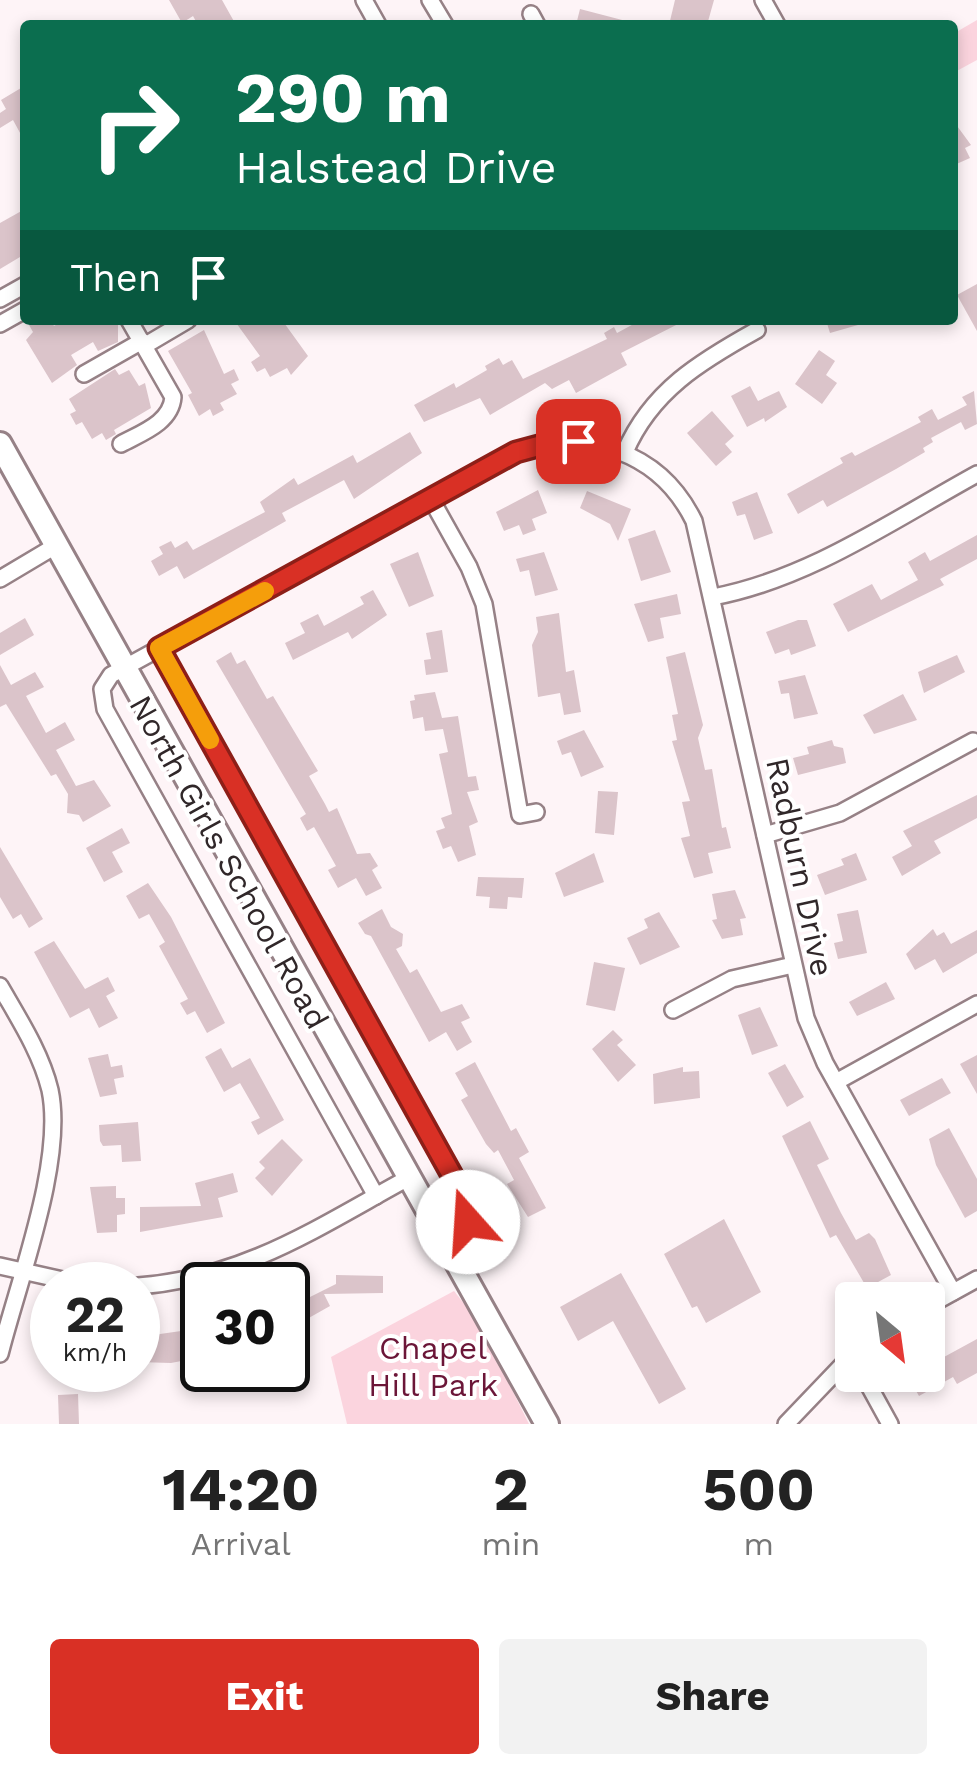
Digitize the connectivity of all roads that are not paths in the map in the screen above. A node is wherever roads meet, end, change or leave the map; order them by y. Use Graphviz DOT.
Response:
graph roads {
  1 [pos="132,325"];
  2 [pos="178,325"];
  3 [pos="757,330"];
  4 [pos="143,343"];
  5 [pos="84,374"];
  6 [pos="0,444"];
  7 [pos="121,444"];
  8 [pos="626,452"];
  9 [pos="977,474"];
  10 [pos="431,500"];
  11 [pos="57,545"];
  12 [pos="0,579"];
  13 [pos="714,598"];
  14 [pos="159,648"];
  15 [pos="126,666"];
  16 [pos="973,741"];
  17 [pos="536,812"];
  18 [pos="765,835"];
  19 [pos="793,965"];
  20 [pos="0,986"];
  21 [pos="977,1004"];
  22 [pos="673,1010"];
  23 [pos="836,1082"];
  24 [pos="410,1177"];
  25 [pos="376,1196"];
  26 [pos="444,1239"];
  27 [pos="0,1266"];
  28 [pos="21,1271"];
  29 [pos="30,1273"];
  30 [pos="977,1279"];
  31 [pos="160,1284"];
  32 [pos="953,1292"];
  33 [pos="945,1296"];
  34 [pos="0,1354"];
  35 [pos="835,1374"];
  36 [pos="872,1392"];
  37 [pos="548,1424"];
  38 [pos="786,1424"];
  39 [pos="890,1424"];
  1 -- 4 [label="street"];
  2 -- 4 [label="street"];
  3 -- 8 [label="street"];
  4 -- 5 [label="street"];
  4 -- 7 [label="street"];
  6 -- 11 [label="main road"];
  8 -- 10 [label="street"];
  8 -- 13 [label="street, Radburn Drive"];
  9 -- 13 [label="street"];
  10 -- 14 [label="street"];
  10 -- 17 [label="street"];
  11 -- 12 [label="street"];
  11 -- 15 [label="main road"];
  13 -- 18 [label="street, Radburn Drive"];
  14 -- 15 [label="street"];
  14 -- 26 [label="street, North Girls School Road"];
  15 -- 24 [label="main road, North Girls School Road"];
  15 -- 25 [label="street, North Girls School Road"];
  16 -- 18 [label="street"];
  18 -- 19 [label="street, Radburn Drive"];
  19 -- 22 [label="street"];
  19 -- 23 [label="street, Radburn Drive"];
  20 -- 28 [label="street"];
  21 -- 23 [label="street"];
  23 -- 32 [label="street, Radburn Drive"];
  24 -- 25 [label="street"];
  24 -- 26 [label="main road, North Girls School Road"];
  25 -- 31 [label="street"];
  26 -- 37 [label="main road, North Girls School Road"];
  27 -- 28 [label="street"];
  28 -- 29 [label="street"];
  28 -- 34 [label="street"];
  30 -- 32 [label="street"];
  32 -- 33 [label="street"];
  35 -- 38 [label="street"];
  36 -- 39 [label="street"];
}
